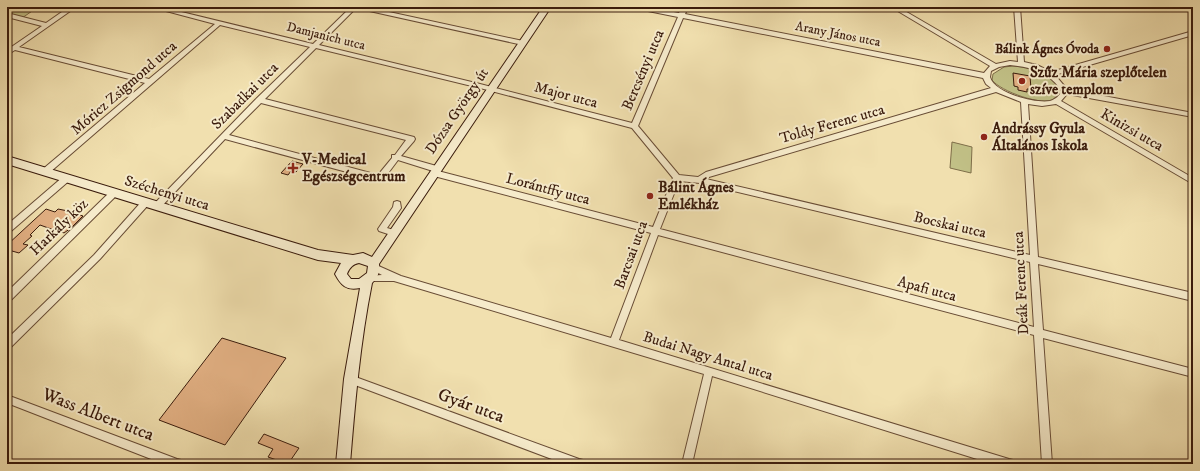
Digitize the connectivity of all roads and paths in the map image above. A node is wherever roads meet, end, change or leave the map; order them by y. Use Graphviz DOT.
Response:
graph roads {
  1 [pos="73,7"];
  2 [pos="154,7"];
  3 [pos="354,7"];
  4 [pos="358,7"];
  5 [pos="547,7"];
  6 [pos="638,7"];
  7 [pos="685,7"];
  8 [pos="894,7"];
  9 [pos="1018,7"];
  10 [pos="7,15"];
  11 [pos="681,15"];
  12 [pos="219,23"];
  13 [pos="46,26"];
  14 [pos="1193,32"];
  15 [pos="523,43"];
  16 [pos="314,46"];
  17 [pos="15,48"];
  18 [pos="7,53"];
  19 [pos="1021,64"];
  20 [pos="995,66"];
  21 [pos="1051,74"];
  22 [pos="986,76"];
  23 [pos="151,82"];
  24 [pos="491,89"];
  25 [pos="997,89"];
  26 [pos="1065,91"];
  27 [pos="259,100"];
  28 [pos="1024,100"];
  29 [pos="1058,102"];
  30 [pos="1193,115"];
  31 [pos="634,126"];
  32 [pos="224,136"];
  33 [pos="396,157"];
  34 [pos="7,160"];
  35 [pos="436,171"];
  36 [pos="46,172"];
  37 [pos="67,178"];
  38 [pos="677,178"];
  39 [pos="700,180"];
  40 [pos="1193,181"];
  41 [pos="114,193"];
  42 [pos="146,202"];
  43 [pos="397,204"];
  44 [pos="158,206"];
  45 [pos="7,230"];
  46 [pos="654,232"];
  47 [pos="393,235"];
  48 [pos="318,256"];
  49 [pos="1034,259"];
  50 [pos="367,268"];
  51 [pos="342,270"];
  52 [pos="352,284"];
  53 [pos="1193,297"];
  54 [pos="7,298"];
  55 [pos="360,313"];
  56 [pos="1038,332"];
  57 [pos="614,342"];
  58 [pos="7,345"];
  59 [pos="709,371"];
  60 [pos="1193,373"];
  61 [pos="350,379"];
  62 [pos="7,399"];
  63 [pos="177,464"];
  64 [pos="343,464"];
  65 [pos="580,464"];
  66 [pos="687,464"];
  67 [pos="1009,464"];
  68 [pos="1047,464"];
  1 -- 13 [label="street"];
  2 -- 12 [label="street, Damjanich utca"];
  3 -- 16 [label="street, Szabadkai utca"];
  4 -- 15 [label="street"];
  5 -- 15 [label="main road, Dózsa György út"];
  6 -- 11 [label="street, Arany János utca"];
  7 -- 11 [label="street, Bercsényi utca"];
  8 -- 20 [label="street"];
  9 -- 19 [label="street"];
  10 -- 13 [label="street"];
  11 -- 22 [label="street, Arany János utca"];
  11 -- 31 [label="street, Bercsényi utca"];
  12 -- 16 [label="street, Damjanich utca"];
  12 -- 23 [label="street, Móricz Zsigmond utca"];
  13 -- 17 [label="street"];
  14 -- 21 [label="street"];
  15 -- 24 [label="main road, Dózsa György út"];
  16 -- 24 [label="street, Damjanich utca"];
  16 -- 27 [label="street, Szabadkai utca"];
  17 -- 18 [label="street"];
  17 -- 23 [label="street"];
  19 -- 20 [label="street"];
  19 -- 21 [label="street"];
  20 -- 22 [label="street"];
  21 -- 26 [label="street"];
  22 -- 25 [label="street"];
  23 -- 36 [label="street, Móricz Zsigmond utca"];
  24 -- 31 [label="street, Major utca"];
  24 -- 35 [label="main road, Dózsa György út"];
  25 -- 28 [label="street"];
  25 -- 39 [label="street, Toldy Ferenc utca"];
  26 -- 29 [label="street"];
  26 -- 30 [label="street"];
  27 -- 32 [label="street, Szabadkai utca"];
  27 -- 33 [label="street"];
  28 -- 29 [label="street"];
  28 -- 49 [label="street, Deák Ferenc utca"];
  29 -- 40 [label="street, Kinizsi utca"];
  31 -- 38 [label="street, Bercsényi utca"];
  32 -- 33 [label="street"];
  32 -- 44 [label="street, Szabadkai utca"];
  33 -- 35 [label="street, Lorántffy utca"];
  34 -- 36 [label="main road, Széchenyi utca"];
  35 -- 46 [label="street, Lorántffy utca"];
  35 -- 47 [label="main road, Dózsa György út"];
  36 -- 37 [label="main road, Széchenyi utca"];
  37 -- 41 [label="main road, Széchenyi utca"];
  37 -- 45 [label="street"];
  38 -- 39 [label="street"];
  38 -- 46 [label="street, Barcsai utca"];
  39 -- 49 [label="street, Bocskai utca"];
  41 -- 42 [label="main road, Széchenyi utca"];
  41 -- 54 [label="street, Harkály köz"];
  42 -- 44 [label="main road, Széchenyi utca"];
  42 -- 58 [label="street"];
  43 -- 47 [label="street"];
  44 -- 48 [label="main road, Széchenyi utca"];
  46 -- 56 [label="street, Apafi utca"];
  46 -- 57 [label="street, Barcsai utca"];
  47 -- 50 [label="main road, Dózsa György út"];
  48 -- 50 [label="main road, Széchenyi utca"];
  48 -- 51 [label="main road, Széchenyi utca"];
  49 -- 53 [label="street, Bocskai utca"];
  49 -- 56 [label="street, Deák Ferenc utca"];
  50 -- 51 [label="main road"];
  50 -- 52 [label="main road"];
  50 -- 55 [label="main road, Dózsa György út"];
  50 -- 57 [label="street, Budai Nagy Antal utca"];
  51 -- 52 [label="main road"];
  52 -- 55 [label="main road, Dózsa György út"];
  55 -- 61 [label="main road, Dózsa György út"];
  56 -- 60 [label="street, Apafi utca"];
  56 -- 68 [label="street, Deák Ferenc utca"];
  57 -- 59 [label="street, Budai Nagy Antal utca"];
  59 -- 66 [label="street"];
  59 -- 67 [label="street, Budai Nagy Antal utca"];
  61 -- 64 [label="main road, Dózsa György út"];
  61 -- 65 [label="street, Gyár utca"];
  62 -- 63 [label="street, Wass Albert utca"];
}
